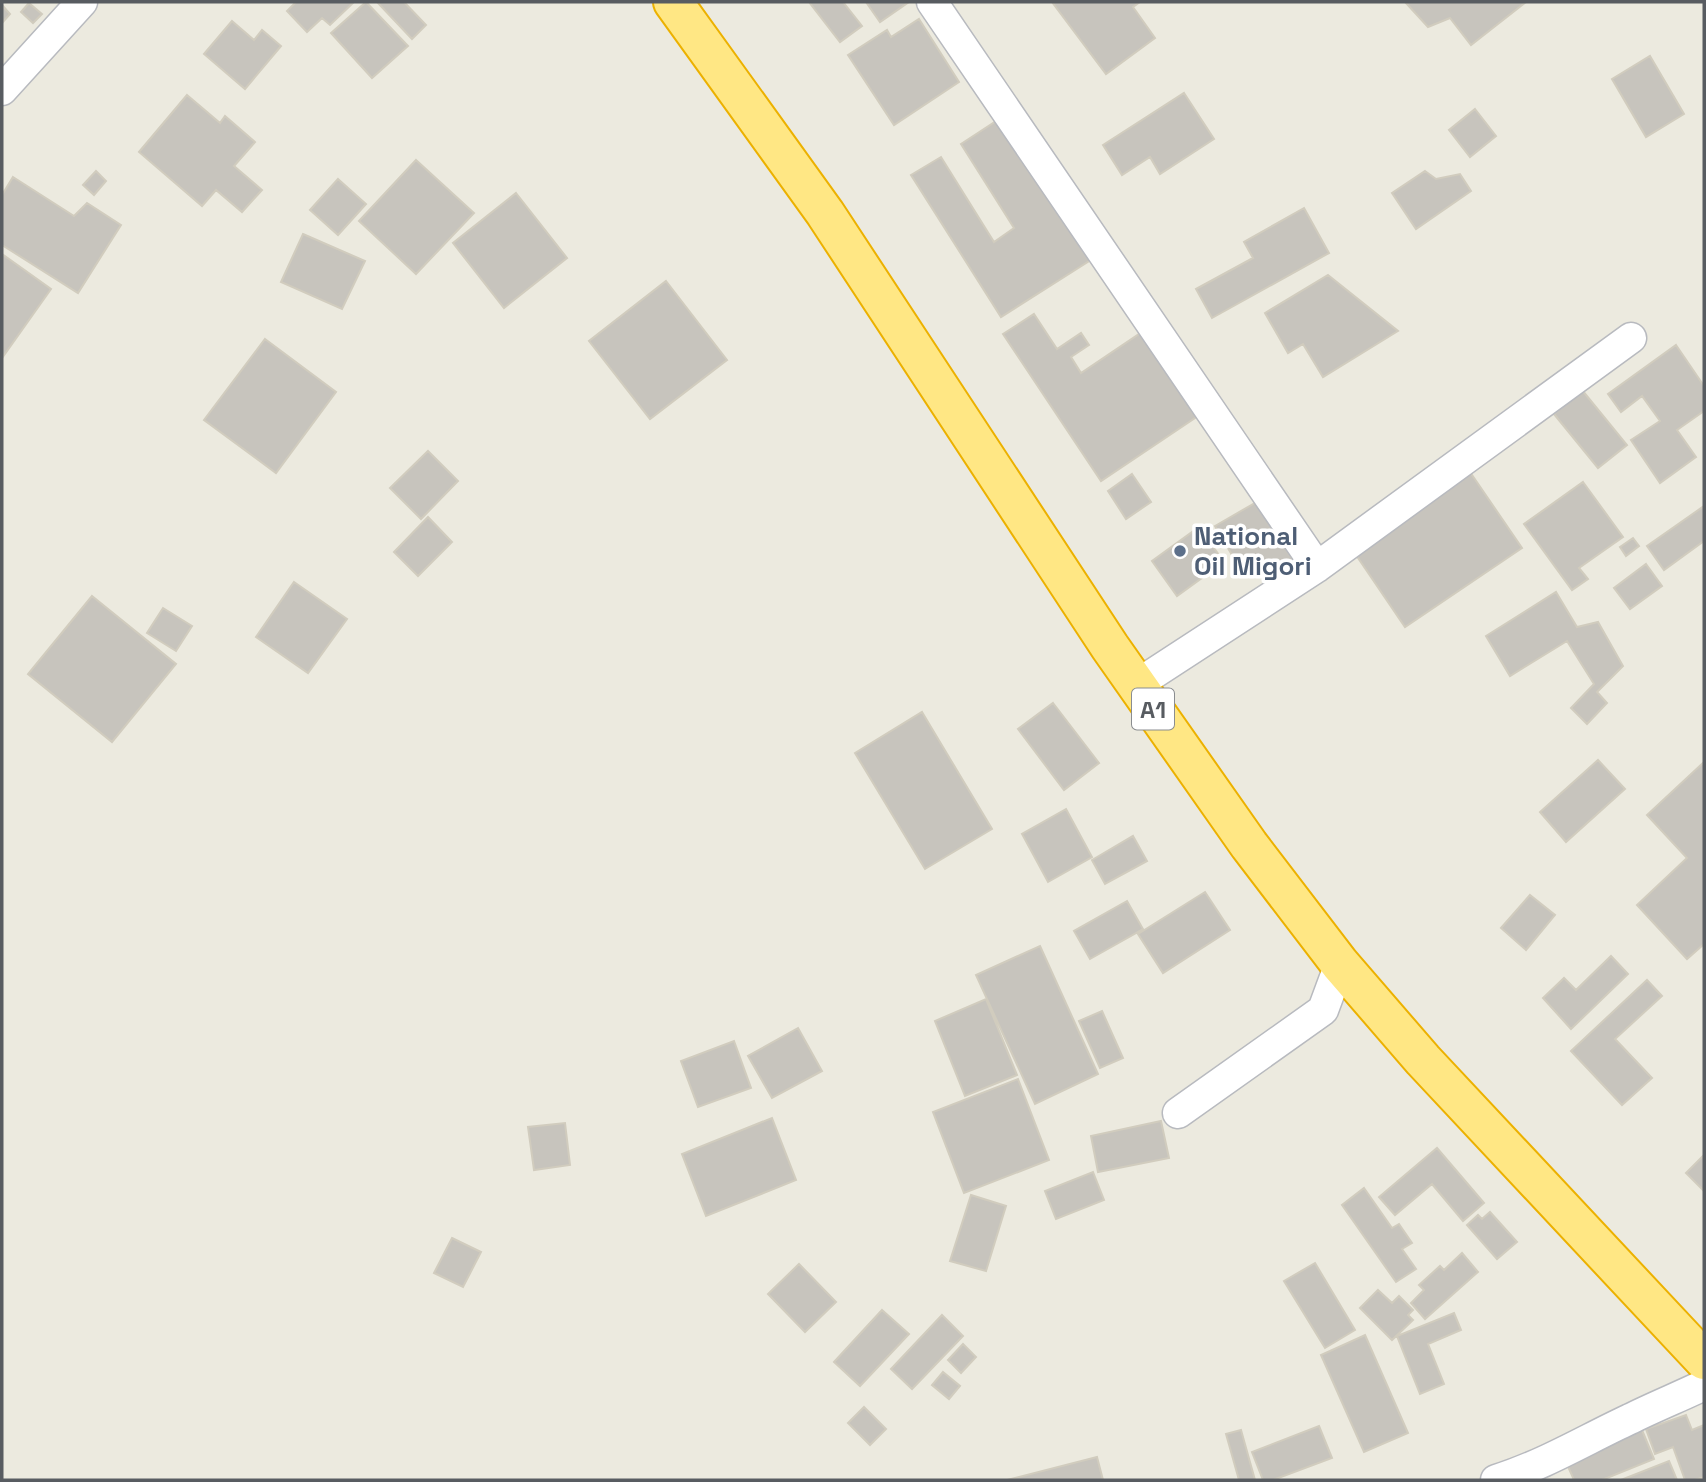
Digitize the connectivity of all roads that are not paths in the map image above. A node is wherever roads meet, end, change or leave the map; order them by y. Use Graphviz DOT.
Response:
graph roads {
  1 [pos="82,2"];
  2 [pos="673,2"];
  3 [pos="932,2"];
  4 [pos="2,90"];
  5 [pos="1632,338"];
  6 [pos="1317,567"];
  7 [pos="1136,685"];
  8 [pos="1340,964"];
  9 [pos="1178,1113"];
  10 [pos="1704,1360"];
  11 [pos="1704,1385"];
  12 [pos="1496,1480"];
  1 -- 4 [label="street"];
  2 -- 7 [label="highway, A1"];
  3 -- 6 [label="street"];
  5 -- 6 [label="street"];
  6 -- 7 [label="street"];
  7 -- 8 [label="highway, A1"];
  8 -- 9 [label="street"];
  8 -- 10 [label="highway, A1"];
  11 -- 12 [label="street"];
}
